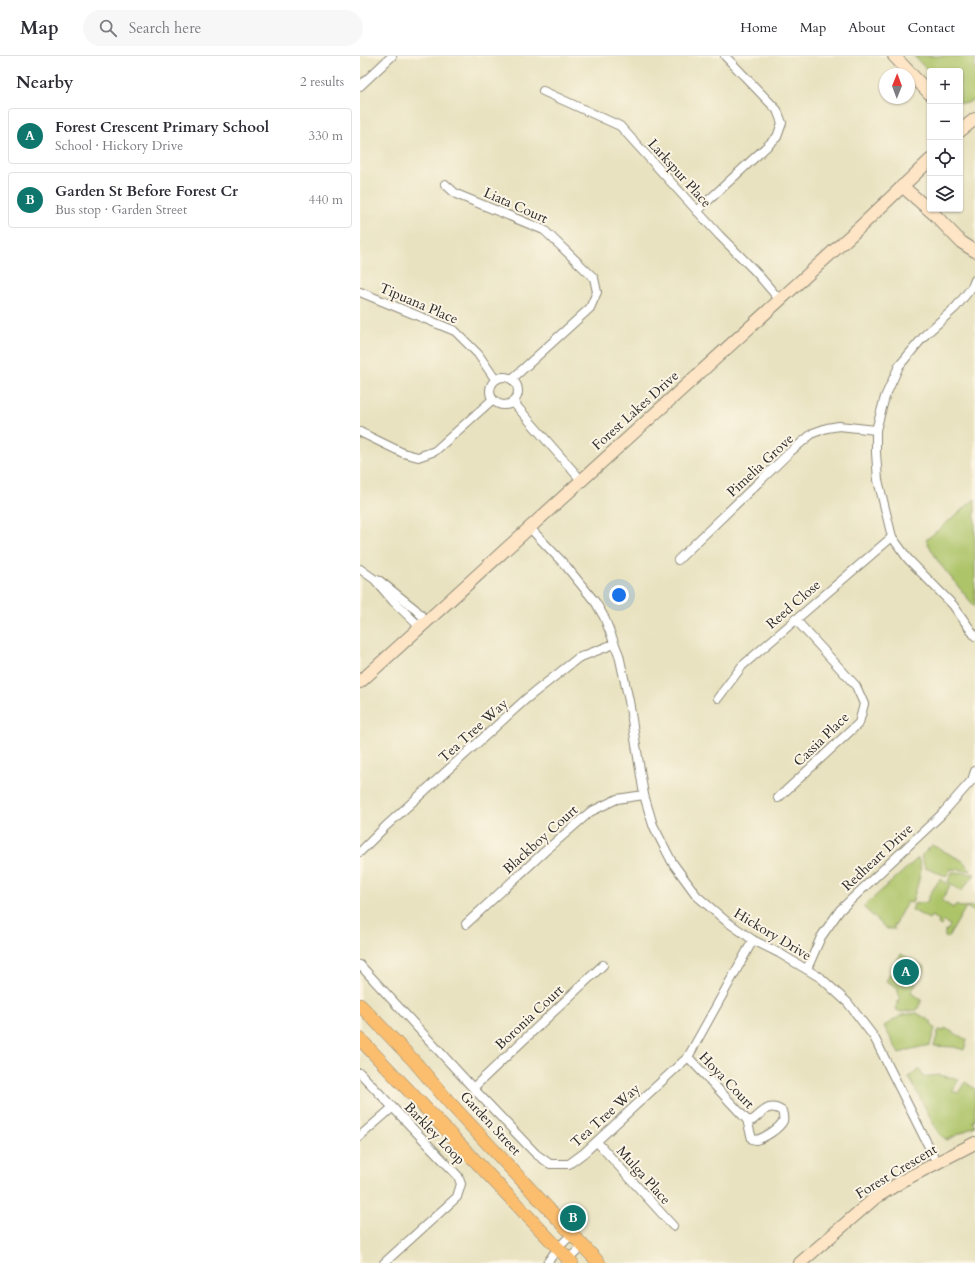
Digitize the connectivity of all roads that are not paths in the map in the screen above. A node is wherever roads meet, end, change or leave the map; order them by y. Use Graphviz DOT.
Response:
graph roads {
  1 [pos="392,56"];
  2 [pos="725,56"];
  3 [pos="894,56"];
  4 [pos="360,86"];
  5 [pos="543,91"];
  6 [pos="927,93"];
  7 [pos="927,163"];
  8 [pos="907,182"];
  9 [pos="445,184"];
  10 [pos="927,204"];
  11 [pos="697,211"];
  12 [pos="934,212"];
  13 [pos="975,251"];
  14 [pos="975,280"];
  15 [pos="360,292"];
  16 [pos="779,299"];
  17 [pos="495,379"];
  18 [pos="512,379"];
  19 [pos="492,400"];
  20 [pos="513,402"];
  21 [pos="876,430"];
  22 [pos="360,432"];
  23 [pos="581,480"];
  24 [pos="529,527"];
  25 [pos="892,537"];
  26 [pos="678,560"];
  27 [pos="360,569"];
  28 [pos="795,619"];
  29 [pos="424,624"];
  30 [pos="975,636"];
  31 [pos="614,644"];
  32 [pos="360,682"];
  33 [pos="718,698"];
  34 [pos="975,771"];
  35 [pos="644,794"];
  36 [pos="778,798"];
  37 [pos="360,852"];
  38 [pos="466,924"];
  39 [pos="753,940"];
  40 [pos="360,965"];
  41 [pos="603,965"];
  42 [pos="807,969"];
  43 [pos="360,1005"];
  44 [pos="360,1039"];
  45 [pos="688,1057"];
  46 [pos="360,1073"];
  47 [pos="473,1088"];
  48 [pos="392,1108"];
  49 [pos="747,1120"];
  50 [pos="360,1136"];
  51 [pos="597,1142"];
  52 [pos="975,1143"];
  53 [pos="937,1163"];
  54 [pos="673,1226"];
  55 [pos="572,1234"];
  56 [pos="583,1246"];
  57 [pos="558,1248"];
  58 [pos="568,1262"];
  59 [pos="384,1263"];
  60 [pos="547,1263"];
  61 [pos="600,1263"];
  62 [pos="800,1263"];
  1 -- 4 [label="street"];
  2 -- 11 [label="street"];
  3 -- 6 [label="main road"];
  5 -- 11 [label="street, Larkspur Place"];
  7 -- 8 [label="main road, Forest Lakes Drive"];
  8 -- 10 [label="main road"];
  8 -- 16 [label="main road, Forest Lakes Drive"];
  9 -- 18 [label="street, Liata Court"];
  11 -- 16 [label="street, Larkspur Place"];
  12 -- 13 [label="main road"];
  14 -- 21 [label="street"];
  15 -- 17 [label="street, Tipuana Place"];
  16 -- 23 [label="main road, Forest Lakes Drive"];
  17 -- 18 [label="street"];
  17 -- 19 [label="street"];
  18 -- 20 [label="street"];
  19 -- 20 [label="street"];
  19 -- 22 [label="street"];
  20 -- 23 [label="street"];
  21 -- 25 [label="street"];
  21 -- 26 [label="street, Pimelia Grove"];
  23 -- 24 [label="main road, Forest Lakes Drive"];
  24 -- 29 [label="main road, Forest Lakes Drive"];
  24 -- 31 [label="street, Hickory Drive"];
  25 -- 28 [label="street, Reed Close"];
  25 -- 30 [label="street"];
  27 -- 29 [label="street"];
  28 -- 33 [label="street, Reed Close"];
  28 -- 36 [label="street, Cassia Place"];
  29 -- 32 [label="main road, Forest Lakes Drive"];
  31 -- 35 [label="street, Hickory Drive"];
  31 -- 37 [label="street, Tea Tree Way"];
  34 -- 42 [label="street, Redheart Drive"];
  35 -- 38 [label="street, Blackboy Court"];
  35 -- 39 [label="street, Hickory Drive"];
  39 -- 42 [label="street, Hickory Drive"];
  39 -- 45 [label="street, Tea Tree Way"];
  40 -- 47 [label="street, Tea Tree Way"];
  41 -- 47 [label="street, Boronia Court"];
  42 -- 53 [label="street, Hickory Drive"];
  43 -- 55 [label="main road, Garden Street"];
  44 -- 57 [label="main road"];
  45 -- 49 [label="street, Hoya Court"];
  45 -- 51 [label="street, Tea Tree Way"];
  46 -- 48 [label="street, Barkley Loop"];
  47 -- 51 [label="street, Tea Tree Way"];
  48 -- 50 [label="street"];
  48 -- 59 [label="street, Barkley Loop"];
  49 -- 49 [label="street, Hoya Court"];
  51 -- 54 [label="street, Mulga Place"];
  52 -- 53 [label="main road, Forest Crescent"];
  53 -- 62 [label="main road, Forest Crescent"];
  55 -- 56 [label="main road, Garden Street"];
  55 -- 57 [label="street"];
  56 -- 58 [label="street"];
  56 -- 61 [label="main road, Garden Street"];
  57 -- 58 [label="main road"];
  57 -- 60 [label="street"];
}
